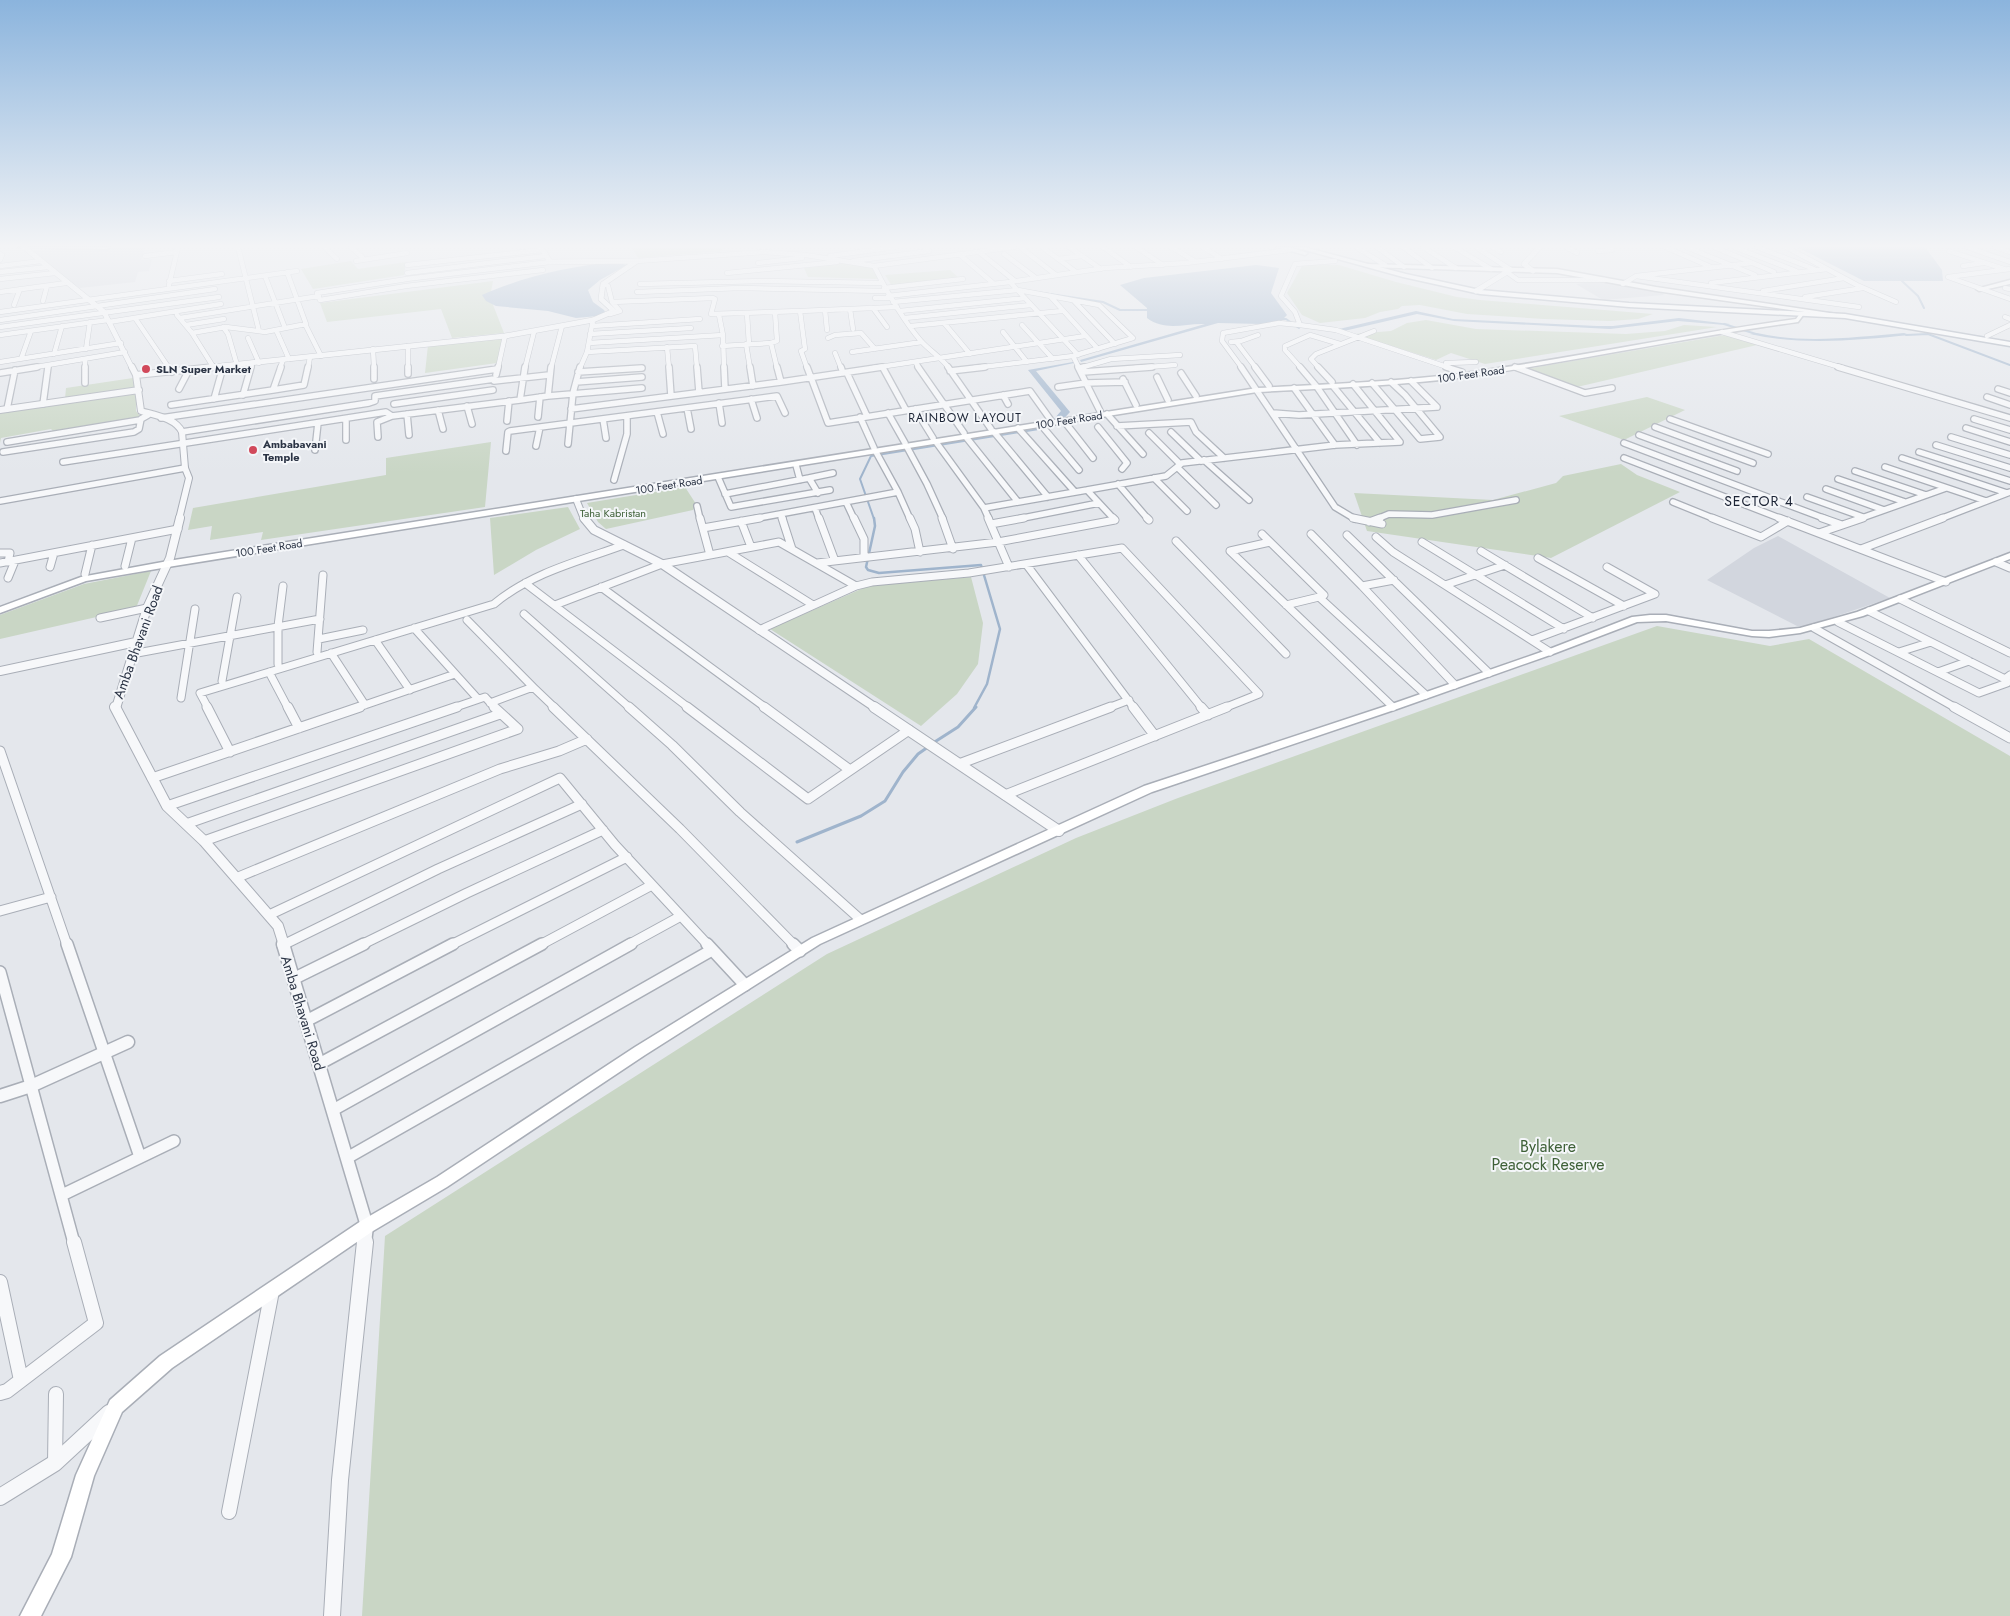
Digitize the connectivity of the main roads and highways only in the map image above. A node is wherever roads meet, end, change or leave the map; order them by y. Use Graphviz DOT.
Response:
graph roads {
  1 [pos="1781,322"];
  2 [pos="1884,322"];
  3 [pos="1722,332"];
  4 [pos="1966,336"];
  5 [pos="2010,340"];
  6 [pos="2010,344"];
  7 [pos="1332,384"];
  8 [pos="1316,385"];
  9 [pos="1256,388"];
  10 [pos="1104,413"];
  11 [pos="1079,417"];
  12 [pos="1040,423"];
  13 [pos="993,431"];
  14 [pos="875,450"];
  15 [pos="2010,556"];
  16 [pos="169,561"];
  17 [pos="0,604"];
  18 [pos="0,610"];
  19 [pos="30,1616"];
  1 -- 3 [label="main road"];
  2 -- 4 [label="main road"];
  3 -- 7 [label="main road, 100 Feet Road"];
  3 -- 7 [label="main road, 100 Feet Road"];
  4 -- 5 [label="main road"];
  4 -- 6 [label="main road"];
  7 -- 8 [label="main road, 100 Feet Road"];
  8 -- 9 [label="main road, 100 Feet Road"];
  8 -- 9 [label="main road, 100 Feet Road"];
  9 -- 10 [label="main road, 100 Feet Road"];
  9 -- 10 [label="main road, 100 Feet Road"];
  10 -- 11 [label="main road, 100 Feet Road"];
  11 -- 12 [label="main road, 100 Feet Road"];
  11 -- 12 [label="main road, 100 Feet Road"];
  12 -- 13 [label="main road, 100 Feet Road"];
  12 -- 13 [label="main road, 100 Feet Road"];
  13 -- 14 [label="main road, 100 Feet Road"];
  14 -- 16 [label="main road, 100 Feet Road"];
  14 -- 16 [label="main road, 100 Feet Road"];
  15 -- 19 [label="main road"];
  16 -- 17 [label="main road, 100 Feet Road"];
  16 -- 18 [label="main road, 100 Feet Road"];
}
